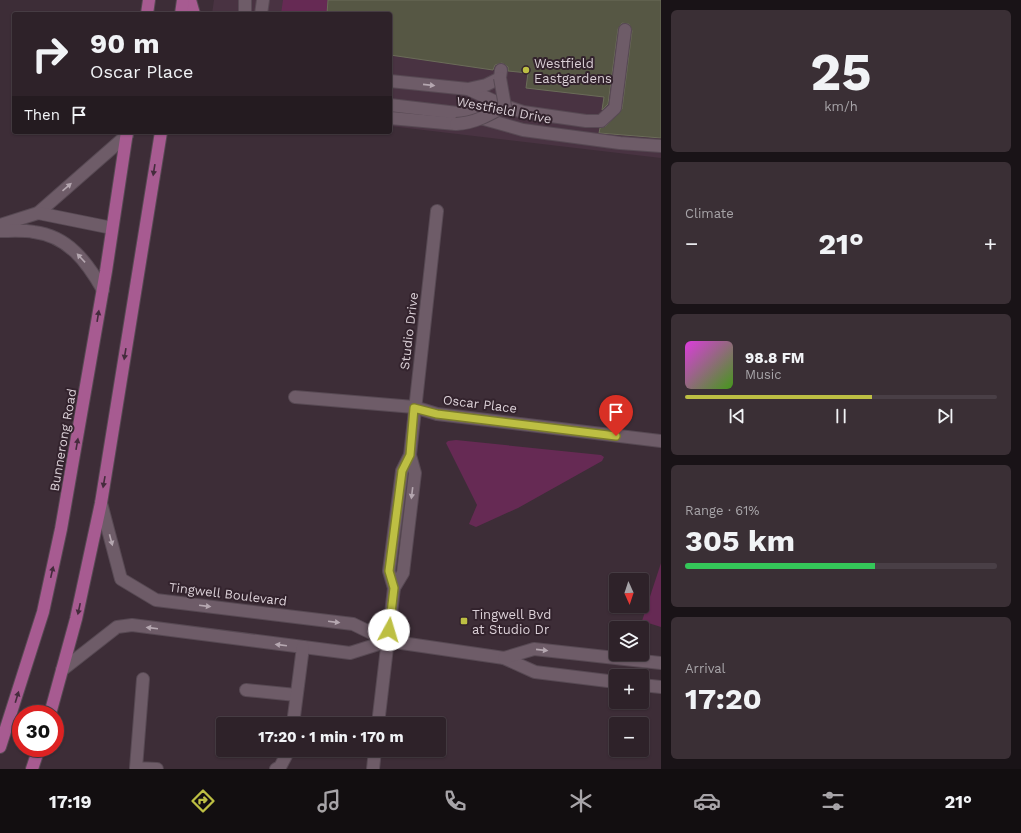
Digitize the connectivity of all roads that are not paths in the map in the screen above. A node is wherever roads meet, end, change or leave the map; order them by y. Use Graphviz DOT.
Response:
graph roads {
  1 [pos="149,0"];
  2 [pos="183,0"];
  3 [pos="190,0"];
  4 [pos="245,0"];
  5 [pos="263,0"];
  6 [pos="146,12"];
  7 [pos="181,12"];
  8 [pos="193,12"];
  9 [pos="245,12"];
  10 [pos="261,12"];
  11 [pos="625,30"];
  12 [pos="392,81"];
  13 [pos="468,89"];
  14 [pos="392,105"];
  15 [pos="505,106"];
  16 [pos="392,118"];
  17 [pos="126,134"];
  18 [pos="127,134"];
  19 [pos="162,134"];
  20 [pos="661,146"];
  21 [pos="438,211"];
  22 [pos="38,213"];
  23 [pos="0,224"];
  24 [pos="112,228"];
  25 [pos="0,231"];
  26 [pos="103,290"];
  27 [pos="295,396"];
  28 [pos="414,408"];
  29 [pos="661,441"];
  30 [pos="101,502"];
  31 [pos="388,641"];
  32 [pos="303,647"];
  33 [pos="504,658"];
  34 [pos="661,663"];
  35 [pos="62,670"];
  36 [pos="143,679"];
  37 [pos="609,681"];
  38 [pos="649,686"];
  39 [pos="661,687"];
  40 [pos="246,690"];
  41 [pos="296,695"];
  42 [pos="52,705"];
  43 [pos="294,717"];
  44 [pos="379,717"];
  45 [pos="0,747"];
  46 [pos="36,757"];
  47 [pos="285,757"];
  48 [pos="374,757"];
  49 [pos="136,768"];
  50 [pos="32,769"];
  51 [pos="157,769"];
  52 [pos="276,769"];
  53 [pos="373,769"];
  1 -- 6 [label="main road"];
  2 -- 7 [label="main road"];
  3 -- 8 [label="main road"];
  4 -- 9 [label="street"];
  5 -- 10 [label="street"];
  11 -- 15 [label="street"];
  12 -- 13 [label="street, one-way"];
  13 -- 15 [label="street"];
  13 -- 15 [label="street, bridge"];
  14 -- 20 [label="street, Westfield Drive"];
  15 -- 16 [label="street, bridge"];
  22 -- 17 [label="street, one-way"];
  18 -- 24 [label="main road, Bunnerong Road"];
  19 -- 30 [label="main road, one-way"];
  21 -- 28 [label="street, Studio Drive"];
  22 -- 23 [label="street"];
  22 -- 24 [label="street"];
  24 -- 26 [label="main road, Bunnerong Road"];
  26 -- 25 [label="street, one-way"];
  45 -- 26 [label="main road, Bunnerong Road, one-way"];
  27 -- 28 [label="street, Oscar Place"];
  28 -- 29 [label="street, Oscar Place"];
  28 -- 31 [label="street, Studio Drive"];
  30 -- 31 [label="street, Tingwell Boulevard, one-way"];
  30 -- 35 [label="main road, one-way"];
  31 -- 32 [label="street, Tingwell Boulevard"];
  31 -- 33 [label="street, Tingwell Boulevard"];
  31 -- 44 [label="street, Studio Drive"];
  32 -- 35 [label="street, Tingwell Boulevard, one-way"];
  32 -- 41 [label="street"];
  33 -- 34 [label="street, Tingwell Boulevard, one-way"];
  33 -- 37 [label="street, Tingwell Boulevard"];
  35 -- 42 [label="main road"];
  36 -- 49 [label="street"];
  38 -- 39 [label="street"];
  40 -- 41 [label="street"];
  41 -- 43 [label="street"];
  46 -- 50 [label="main road"];
  47 -- 52 [label="street"];
  48 -- 53 [label="street"];
  49 -- 51 [label="street"];
}
